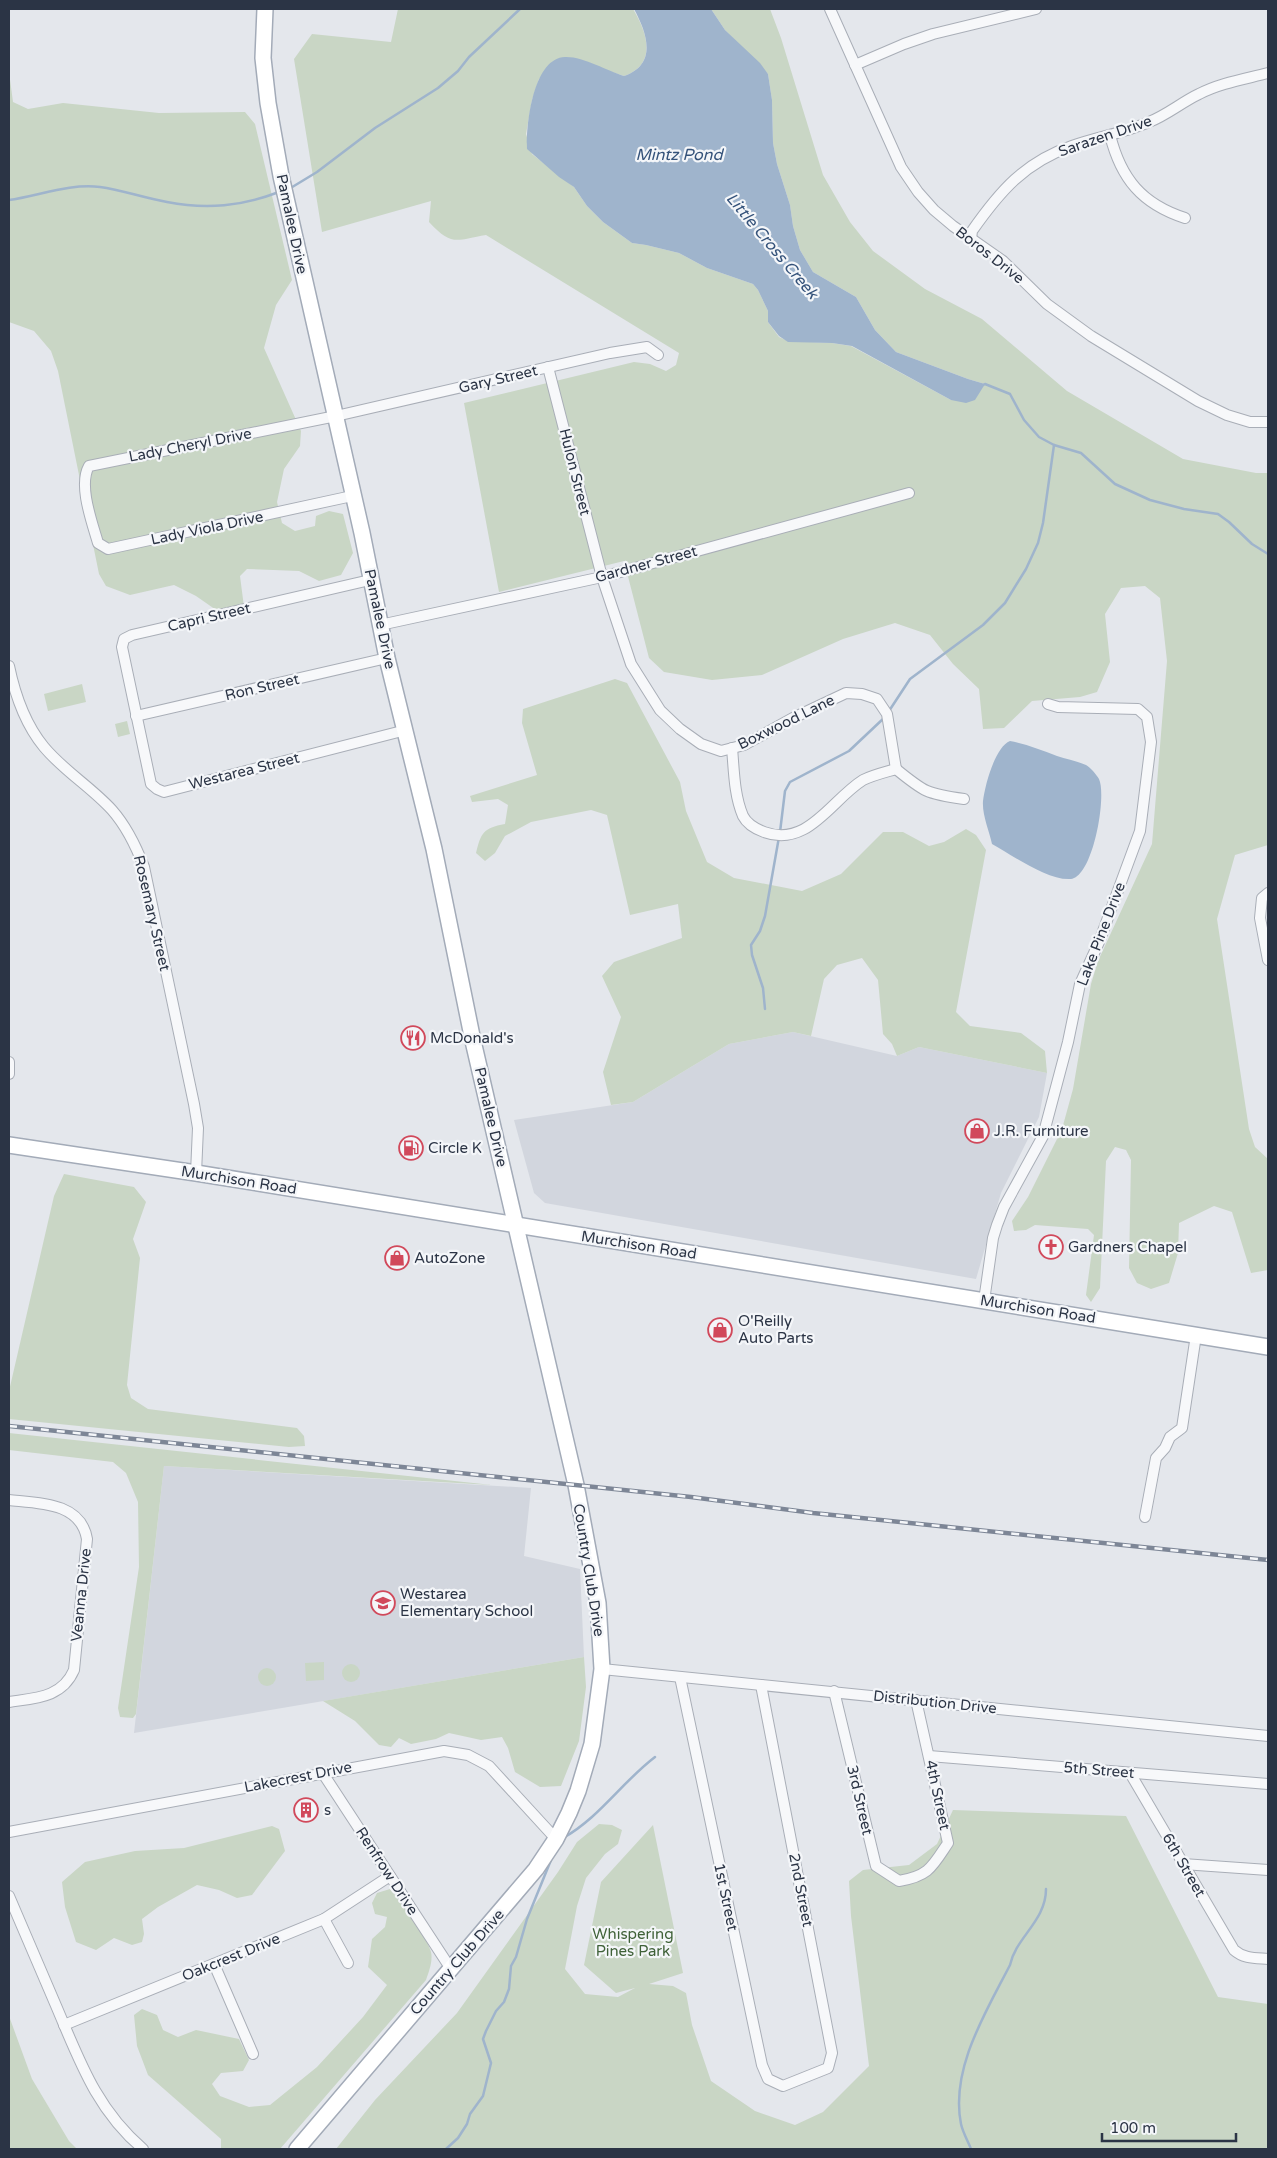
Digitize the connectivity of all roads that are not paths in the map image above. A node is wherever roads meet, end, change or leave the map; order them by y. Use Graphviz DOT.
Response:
graph roads {
  1 [pos="265,9"];
  2 [pos="830,9"];
  3 [pos="1036,9"];
  4 [pos="855,65"];
  5 [pos="1268,73"];
  6 [pos="1110,135"];
  7 [pos="1185,218"];
  8 [pos="971,239"];
  9 [pos="658,355"];
  10 [pos="548,368"];
  11 [pos="336,416"];
  12 [pos="1268,422"];
  13 [pos="909,493"];
  14 [pos="352,496"];
  15 [pos="89,509"];
  16 [pos="602,577"];
  17 [pos="370,580"];
  18 [pos="380,625"];
  19 [pos="387,658"];
  20 [pos="9,666"];
  21 [pos="1048,704"];
  22 [pos="136,716"];
  23 [pos="406,730"];
  24 [pos="732,748"];
  25 [pos="896,769"];
  26 [pos="964,799"];
  27 [pos="1268,893"];
  28 [pos="1268,960"];
  29 [pos="9,1062"];
  30 [pos="9,1074"];
  31 [pos="9,1145"];
  32 [pos="196,1172"];
  33 [pos="518,1226"];
  34 [pos="984,1301"];
  35 [pos="1196,1335"];
  36 [pos="1268,1346"];
  37 [pos="9,1500"];
  38 [pos="1145,1517"];
  39 [pos="602,1669"];
  40 [pos="680,1677"];
  41 [pos="761,1685"];
  42 [pos="834,1691"];
  43 [pos="916,1700"];
  44 [pos="9,1702"];
  45 [pos="1268,1736"];
  46 [pos="930,1756"];
  47 [pos="322,1772"];
  48 [pos="1130,1772"];
  49 [pos="1268,1784"];
  50 [pos="9,1832"];
  51 [pos="556,1839"];
  52 [pos="1183,1864"];
  53 [pos="1268,1870"];
  54 [pos="390,1876"];
  55 [pos="916,1878"];
  56 [pos="9,1896"];
  57 [pos="324,1919"];
  58 [pos="1268,1960"];
  59 [pos="348,1963"];
  60 [pos="214,1964"];
  61 [pos="451,1969"];
  62 [pos="64,2025"];
  63 [pos="253,2054"];
  64 [pos="803,2078"];
  65 [pos="144,2149"];
  66 [pos="296,2149"];
  1 -- 11 [label="main road, Pamalee Drive"];
  2 -- 4 [label="street, Boros Drive"];
  3 -- 4 [label="street"];
  4 -- 8 [label="street, Boros Drive"];
  5 -- 6 [label="street, Sarazen Drive"];
  6 -- 7 [label="street"];
  6 -- 8 [label="street, Sarazen Drive"];
  8 -- 12 [label="street, Boros Drive"];
  9 -- 10 [label="street, Gary Street"];
  10 -- 11 [label="street, Gary Street"];
  10 -- 16 [label="street, Hulon Street"];
  11 -- 14 [label="main road, Pamalee Drive"];
  11 -- 15 [label="street, Lady Cheryl Drive"];
  13 -- 16 [label="street, Gardner Street"];
  14 -- 15 [label="street, Lady Viola Drive"];
  14 -- 17 [label="main road, Pamalee Drive"];
  16 -- 18 [label="street, Gardner Street"];
  16 -- 24 [label="street, Boxwood Lane"];
  17 -- 18 [label="main road, Pamalee Drive"];
  17 -- 22 [label="street, Capri Street"];
  18 -- 19 [label="main road, Pamalee Drive"];
  19 -- 22 [label="street, Ron Street"];
  19 -- 23 [label="main road, Pamalee Drive"];
  20 -- 32 [label="street, Rosemary Street"];
  21 -- 34 [label="street, Lake Pine Drive"];
  22 -- 23 [label="street, Westarea Street"];
  23 -- 33 [label="main road, Pamalee Drive"];
  24 -- 25 [label="street, Boxwood Lane"];
  24 -- 25 [label="street"];
  25 -- 26 [label="street"];
  27 -- 28 [label="street"];
  29 -- 30 [label="street"];
  31 -- 32 [label="main road, Murchison Road"];
  32 -- 33 [label="main road, Murchison Road"];
  33 -- 34 [label="main road, Murchison Road"];
  33 -- 39 [label="main road, Country Club Drive"];
  34 -- 35 [label="main road, Murchison Road"];
  35 -- 36 [label="main road, Murchison Road"];
  35 -- 38 [label="street"];
  37 -- 44 [label="street, Veanna Drive"];
  39 -- 40 [label="street, Distribution Drive"];
  39 -- 51 [label="main road, Country Club Drive"];
  40 -- 41 [label="street, Distribution Drive"];
  40 -- 64 [label="street, 1st Street"];
  41 -- 42 [label="street, Distribution Drive"];
  41 -- 64 [label="street, 2nd Street"];
  42 -- 43 [label="street, Distribution Drive"];
  42 -- 55 [label="street, 3rd Street"];
  43 -- 45 [label="street, Distribution Drive"];
  43 -- 46 [label="street, 4th Street"];
  46 -- 48 [label="street, 5th Street"];
  46 -- 55 [label="street, 4th Street"];
  47 -- 50 [label="street, Lakecrest Drive"];
  47 -- 51 [label="street, Lakecrest Drive"];
  47 -- 54 [label="street, Renfrow Drive"];
  48 -- 49 [label="street, 5th Street"];
  48 -- 52 [label="street, 6th Street"];
  51 -- 61 [label="main road, Country Club Drive"];
  52 -- 53 [label="street"];
  52 -- 58 [label="street, 6th Street"];
  54 -- 57 [label="street, Oakcrest Drive"];
  54 -- 61 [label="street, Renfrow Drive"];
  56 -- 62 [label="street"];
  57 -- 59 [label="street"];
  57 -- 60 [label="street, Oakcrest Drive"];
  60 -- 62 [label="street, Oakcrest Drive"];
  60 -- 63 [label="street"];
  61 -- 66 [label="main road, Country Club Drive"];
  62 -- 65 [label="street"];
}
